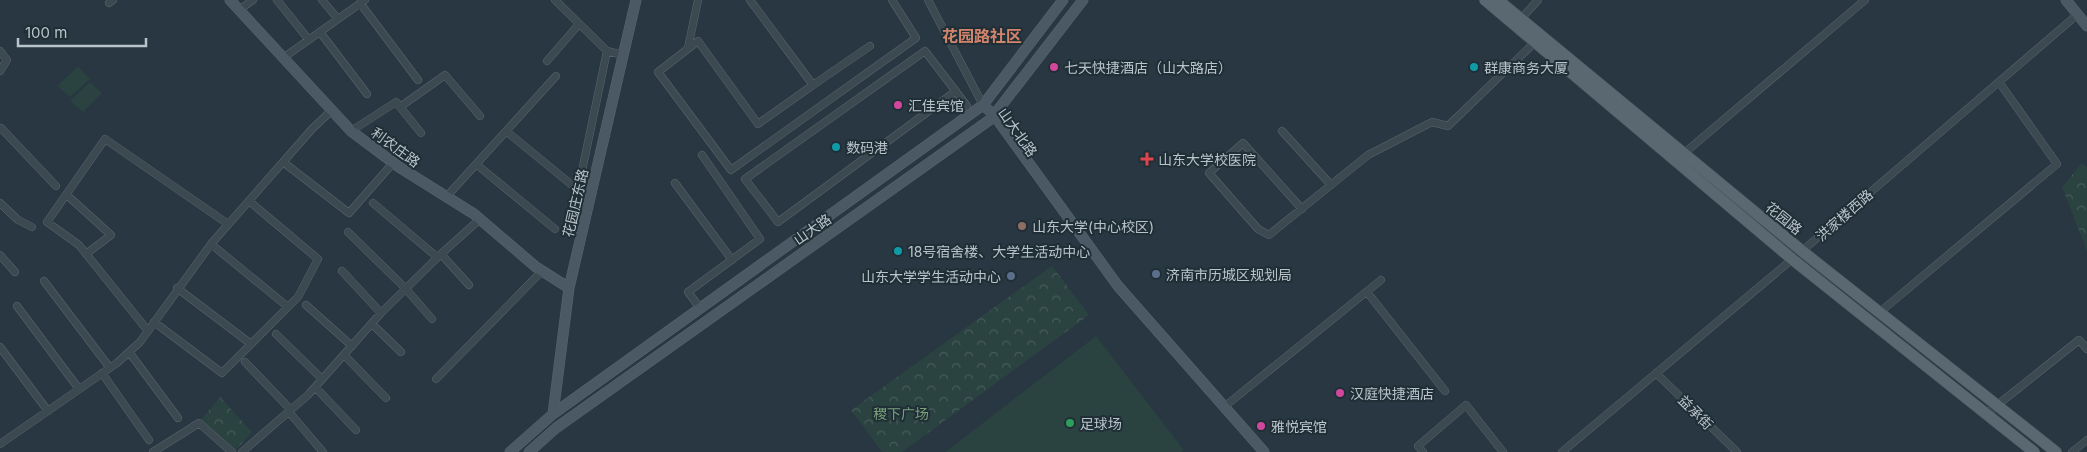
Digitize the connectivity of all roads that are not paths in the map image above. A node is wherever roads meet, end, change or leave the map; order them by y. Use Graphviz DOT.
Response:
graph roads {
  1 [pos="230,0"];
  2 [pos="253,0"];
  3 [pos="277,0"];
  4 [pos="322,0"];
  5 [pos="554,0"];
  6 [pos="636,0"];
  7 [pos="698,0"];
  8 [pos="750,0"];
  9 [pos="892,0"];
  10 [pos="928,0"];
  11 [pos="1064,0"];
  12 [pos="1083,0"];
  13 [pos="1486,0"];
  14 [pos="1498,0"];
  15 [pos="1538,0"];
  16 [pos="1865,0"];
  17 [pos="2066,0"];
  18 [pos="364,1"];
  19 [pos="239,10"];
  20 [pos="2078,14"];
  21 [pos="338,19"];
  22 [pos="1518,23"];
  23 [pos="579,24"];
  24 [pos="2087,26"];
  25 [pos="320,32"];
  26 [pos="309,40"];
  27 [pos="1534,43"];
  28 [pos="870,46"];
  29 [pos="688,49"];
  30 [pos="607,51"];
  31 [pos="0,52"];
  32 [pos="624,55"];
  33 [pos="283,58"];
  34 [pos="547,61"];
  35 [pos="0,71"];
  36 [pos="556,76"];
  37 [pos="418,80"];
  38 [pos="1999,82"];
  39 [pos="813,85"];
  40 [pos="956,91"];
  41 [pos="367,94"];
  42 [pos="983,105"];
  43 [pos="968,106"];
  44 [pos="400,107"];
  45 [pos="332,110"];
  46 [pos="480,116"];
  47 [pos="992,117"];
  48 [pos="0,129"];
  49 [pos="351,131"];
  50 [pos="506,131"];
  51 [pos="1282,131"];
  52 [pos="421,133"];
  53 [pos="702,155"];
  54 [pos="1679,157"];
  55 [pos="283,162"];
  56 [pos="393,163"];
  57 [pos="476,164"];
  58 [pos="675,183"];
  59 [pos="1331,185"];
  60 [pos="56,186"];
  61 [pos="448,195"];
  62 [pos="68,196"];
  63 [pos="249,201"];
  64 [pos="0,203"];
  65 [pos="373,203"];
  66 [pos="1302,209"];
  67 [pos="480,219"];
  68 [pos="228,224"];
  69 [pos="32,227"];
  70 [pos="555,229"];
  71 [pos="348,232"];
  72 [pos="211,244"];
  73 [pos="1802,251"];
  74 [pos="86,254"];
  75 [pos="0,255"];
  76 [pos="439,256"];
  77 [pos="732,260"];
  78 [pos="1792,260"];
  79 [pos="342,271"];
  80 [pos="542,271"];
  81 [pos="15,272"];
  82 [pos="1380,280"];
  83 [pos="44,281"];
  84 [pos="470,285"];
  85 [pos="177,288"];
  86 [pos="569,288"];
  87 [pos="406,289"];
  88 [pos="1367,292"];
  89 [pos="17,306"];
  90 [pos="306,306"];
  91 [pos="288,307"];
  92 [pos="700,308"];
  93 [pos="1880,312"];
  94 [pos="381,314"];
  95 [pos="432,319"];
  96 [pos="154,322"];
  97 [pos="372,324"];
  98 [pos="148,332"];
  99 [pos="276,334"];
  100 [pos="251,344"];
  101 [pos="352,346"];
  102 [pos="0,347"];
  103 [pos="2087,349"];
  104 [pos="129,352"];
  105 [pos="400,352"];
  106 [pos="344,355"];
  107 [pos="245,362"];
  108 [pos="110,368"];
  109 [pos="102,373"];
  110 [pos="1656,373"];
  111 [pos="322,379"];
  112 [pos="436,379"];
  113 [pos="315,387"];
  114 [pos="79,389"];
  115 [pos="1445,391"];
  116 [pos="386,398"];
  117 [pos="1997,405"];
  118 [pos="1224,407"];
  119 [pos="48,411"];
  120 [pos="290,411"];
  121 [pos="552,414"];
  122 [pos="1986,414"];
  123 [pos="178,418"];
  124 [pos="356,430"];
  125 [pos="150,440"];
  126 [pos="2087,440"];
  127 [pos="0,444"];
  128 [pos="247,451"];
  129 [pos="153,452"];
  130 [pos="232,452"];
  131 [pos="323,452"];
  132 [pos="510,452"];
  133 [pos="529,452"];
  134 [pos="1258,452"];
  135 [pos="1264,452"];
  136 [pos="1423,452"];
  137 [pos="1503,452"];
  138 [pos="1562,452"];
  139 [pos="1736,452"];
  140 [pos="2034,452"];
  141 [pos="2056,452"];
  142 [pos="2072,452"];
  1 -- 19 [label="main road, 利农庄路"];
  2 -- 19 [label="street"];
  3 -- 26 [label="street"];
  4 -- 21 [label="street"];
  5 -- 23 [label="street"];
  6 -- 32 [label="main road, 花园庄东路"];
  7 -- 29 [label="street"];
  8 -- 39 [label="street"];
  9 -- 29 [label="street"];
  10 -- 42 [label="street"];
  11 -- 42 [label="main road, 山大路"];
  12 -- 47 [label="main road, 山大路"];
  13 -- 22 [label="main road, 花园路"];
  14 -- 22 [label="main road, 花园路"];
  15 -- 22 [label="street"];
  16 -- 54 [label="street"];
  17 -- 20 [label="main road"];
  18 -- 21 [label="street"];
  18 -- 37 [label="street"];
  19 -- 33 [label="main road, 利农庄路"];
  20 -- 24 [label="main road"];
  20 -- 38 [label="street, 洪家楼西路"];
  21 -- 25 [label="street"];
  22 -- 27 [label="main road, 花园路"];
  22 -- 54 [label="main road, 花园路"];
  23 -- 30 [label="street"];
  23 -- 34 [label="street"];
  25 -- 26 [label="street"];
  25 -- 41 [label="street"];
  26 -- 33 [label="street"];
  27 -- 54 [label="main road, 花园路"];
  27 -- 59 [label="street"];
  28 -- 39 [label="street"];
  29 -- 39 [label="street"];
  30 -- 32 [label="street"];
  30 -- 50 [label="street"];
  31 -- 35 [label="street"];
  32 -- 86 [label="main road, 花园庄东路"];
  33 -- 45 [label="main road, 利农庄路"];
  36 -- 50 [label="street"];
  38 -- 73 [label="street, 洪家楼西路"];
  38 -- 93 [label="street"];
  40 -- 40 [label="street"];
  40 -- 43 [label="street"];
  42 -- 47 [label="main road, 山大北路"];
  42 -- 92 [label="main road, 山大路"];
  44 -- 46 [label="street"];
  44 -- 49 [label="street"];
  44 -- 52 [label="street"];
  45 -- 49 [label="main road, 利农庄路"];
  45 -- 55 [label="street"];
  47 -- 118 [label="main road, 山大北路"];
  47 -- 133 [label="main road, 山大路"];
  47 -- 134 [label="main road, 山大北路"];
  48 -- 60 [label="street"];
  49 -- 56 [label="main road, 利农庄路"];
  50 -- 57 [label="street"];
  51 -- 59 [label="street"];
  53 -- 77 [label="street"];
  54 -- 73 [label="main road, 花园路"];
  54 -- 78 [label="main road, 花园路"];
  55 -- 56 [label="street"];
  55 -- 63 [label="street"];
  56 -- 67 [label="main road, 利农庄路"];
  57 -- 61 [label="street"];
  57 -- 70 [label="street"];
  58 -- 77 [label="street"];
  59 -- 66 [label="street"];
  62 -- 74 [label="street"];
  63 -- 68 [label="street"];
  63 -- 91 [label="street"];
  64 -- 69 [label="street"];
  65 -- 76 [label="street"];
  66 -- 66 [label="street"];
  67 -- 76 [label="street"];
  67 -- 80 [label="main road, 利农庄路"];
  68 -- 72 [label="street"];
  68 -- 74 [label="street"];
  71 -- 87 [label="street"];
  72 -- 85 [label="street"];
  72 -- 91 [label="street"];
  73 -- 78 [label="street, 洪家楼西路"];
  73 -- 93 [label="main road, 花园路"];
  74 -- 98 [label="street"];
  75 -- 81 [label="street"];
  76 -- 84 [label="street"];
  76 -- 87 [label="street"];
  77 -- 92 [label="street"];
  78 -- 110 [label="street, 洪家楼西路"];
  78 -- 122 [label="main road, 花园路"];
  79 -- 94 [label="street"];
  80 -- 86 [label="main road, 利农庄路"];
  80 -- 112 [label="street"];
  82 -- 88 [label="street"];
  83 -- 108 [label="street"];
  85 -- 96 [label="street"];
  85 -- 100 [label="street"];
  86 -- 121 [label="main road, 花园庄东路"];
  87 -- 94 [label="street"];
  87 -- 95 [label="street"];
  88 -- 115 [label="street"];
  88 -- 118 [label="street"];
  89 -- 114 [label="street"];
  90 -- 101 [label="street"];
  91 -- 100 [label="street"];
  92 -- 121 [label="main road, 山大路"];
  93 -- 117 [label="main road, 花园路"];
  94 -- 97 [label="street"];
  96 -- 98 [label="street"];
  96 -- 100 [label="street"];
  97 -- 101 [label="street"];
  97 -- 105 [label="street"];
  98 -- 104 [label="street"];
  99 -- 111 [label="street"];
  101 -- 106 [label="street"];
  102 -- 119 [label="street"];
  103 -- 117 [label="street"];
  104 -- 108 [label="street"];
  104 -- 123 [label="street"];
  106 -- 111 [label="street"];
  106 -- 116 [label="street"];
  107 -- 120 [label="street"];
  108 -- 109 [label="street"];
  109 -- 114 [label="street"];
  109 -- 125 [label="street"];
  110 -- 138 [label="street, 洪家楼西路"];
  110 -- 139 [label="street, 益承街"];
  111 -- 113 [label="street"];
  113 -- 120 [label="street"];
  113 -- 124 [label="street"];
  114 -- 119 [label="street"];
  117 -- 122 [label="street"];
  117 -- 141 [label="main road, 花园路"];
  118 -- 135 [label="main road, 山大北路"];
  119 -- 127 [label="street"];
  120 -- 128 [label="street"];
  120 -- 131 [label="street"];
  121 -- 132 [label="main road, 山大路"];
  122 -- 140 [label="main road, 花园路"];
  126 -- 142 [label="street"];
  129 -- 130 [label="street"];
  136 -- 137 [label="street"];
}
